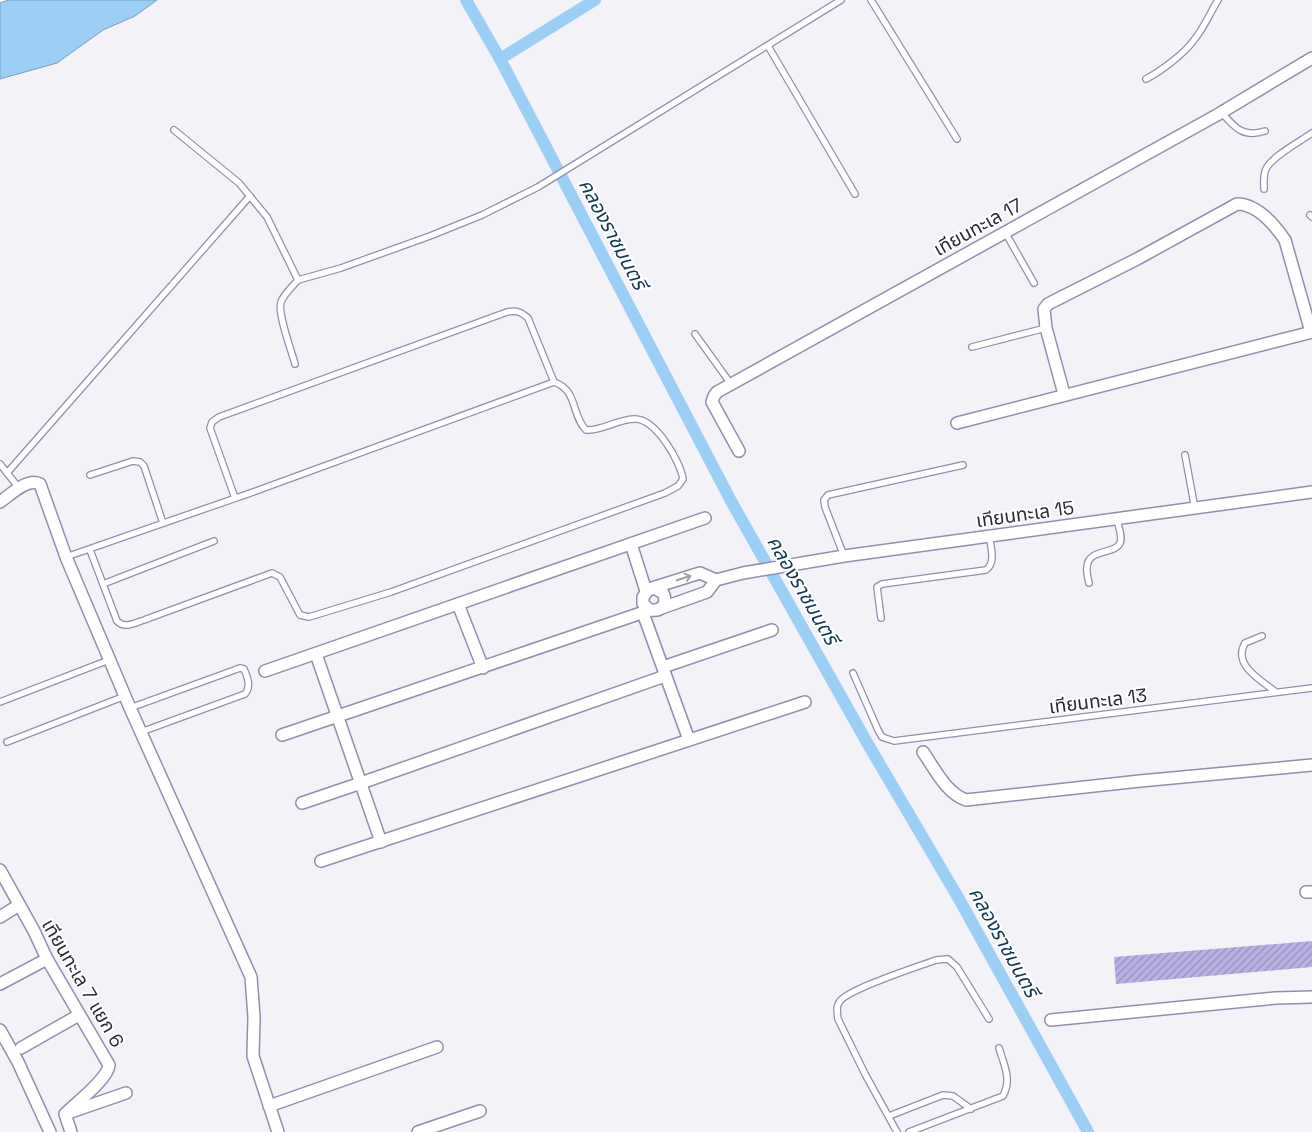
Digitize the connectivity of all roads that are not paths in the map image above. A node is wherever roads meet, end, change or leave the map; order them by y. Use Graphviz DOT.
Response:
graph roads {
  1 [pos="841,0"];
  2 [pos="872,0"];
  3 [pos="1218,0"];
  4 [pos="768,46"];
  5 [pos="1311,60"];
  6 [pos="1146,79"];
  7 [pos="1221,112"];
  8 [pos="174,130"];
  9 [pos="1265,131"];
  10 [pos="1312,133"];
  11 [pos="957,139"];
  12 [pos="1264,188"];
  13 [pos="855,194"];
  14 [pos="250,196"];
  15 [pos="1005,232"];
  16 [pos="298,280"];
  17 [pos="1034,283"];
  18 [pos="1046,328"];
  19 [pos="1311,332"];
  20 [pos="695,334"];
  21 [pos="972,347"];
  22 [pos="295,364"];
  23 [pos="554,382"];
  24 [pos="731,384"];
  25 [pos="1064,394"];
  26 [pos="957,423"];
  27 [pos="739,451"];
  28 [pos="1185,455"];
  29 [pos="0,464"];
  30 [pos="963,465"];
  31 [pos="7,473"];
  32 [pos="90,475"];
  33 [pos="20,488"];
  34 [pos="1312,492"];
  35 [pos="235,498"];
  36 [pos="0,502"];
  37 [pos="1195,509"];
  38 [pos="704,518"];
  39 [pos="1117,519"];
  40 [pos="163,523"];
  41 [pos="989,536"];
  42 [pos="214,541"];
  43 [pos="631,544"];
  44 [pos="90,550"];
  45 [pos="844,556"];
  46 [pos="66,557"];
  47 [pos="716,580"];
  48 [pos="1089,583"];
  49 [pos="103,584"];
  50 [pos="649,590"];
  51 [pos="458,604"];
  52 [pos="651,611"];
  53 [pos="882,618"];
  54 [pos="772,630"];
  55 [pos="1262,636"];
  56 [pos="316,654"];
  57 [pos="109,660"];
  58 [pos="483,668"];
  59 [pos="266,671"];
  60 [pos="664,672"];
  61 [pos="853,673"];
  62 [pos="1312,688"];
  63 [pos="1276,692"];
  64 [pos="124,696"];
  65 [pos="0,702"];
  66 [pos="805,702"];
  67 [pos="130,708"];
  68 [pos="338,717"];
  69 [pos="141,732"];
  70 [pos="282,735"];
  71 [pos="689,740"];
  72 [pos="7,742"];
  73 [pos="923,752"];
  74 [pos="1312,765"];
  75 [pos="361,783"];
  76 [pos="302,803"];
  77 [pos="381,842"];
  78 [pos="321,862"];
  79 [pos="0,870"];
  80 [pos="19,905"];
  81 [pos="0,917"];
  82 [pos="46,958"];
  83 [pos="0,984"];
  84 [pos="1312,997"];
  85 [pos="79,1015"];
  86 [pos="989,1020"];
  87 [pos="1051,1020"];
  88 [pos="0,1030"];
  89 [pos="437,1046"];
  90 [pos="21,1048"];
  91 [pos="999,1048"];
  92 [pos="126,1093"];
  93 [pos="269,1106"];
  94 [pos="971,1109"];
  95 [pos="480,1111"];
  96 [pos="65,1114"];
  97 [pos="889,1116"];
  98 [pos="50,1132"];
  99 [pos="71,1132"];
  100 [pos="278,1132"];
  101 [pos="418,1132"];
  102 [pos="897,1132"];
  103 [pos="909,1132"];
  1 -- 4 [label="lane"];
  2 -- 11 [label="lane"];
  3 -- 6 [label="lane"];
  4 -- 13 [label="lane"];
  4 -- 16 [label="lane"];
  5 -- 7 [label="street, เทียนทะเล 17"];
  7 -- 9 [label="lane"];
  7 -- 15 [label="street, เทียนทะเล 17"];
  8 -- 14 [label="lane"];
  10 -- 12 [label="lane"];
  14 -- 16 [label="lane"];
  14 -- 31 [label="lane"];
  15 -- 17 [label="lane"];
  15 -- 24 [label="street, เทียนทะเล 17"];
  16 -- 22 [label="lane"];
  18 -- 19 [label="street"];
  18 -- 21 [label="lane"];
  18 -- 25 [label="street"];
  19 -- 25 [label="street"];
  20 -- 24 [label="lane"];
  23 -- 35 [label="lane"];
  23 -- 35 [label="lane"];
  23 -- 49 [label="lane"];
  24 -- 27 [label="street, เทียนทะเล 17"];
  25 -- 26 [label="street"];
  28 -- 37 [label="lane"];
  29 -- 31 [label="lane"];
  30 -- 45 [label="lane"];
  31 -- 33 [label="lane"];
  32 -- 40 [label="lane"];
  33 -- 36 [label="street"];
  33 -- 46 [label="street"];
  34 -- 37 [label="street, เทียนทะเล 15"];
  35 -- 40 [label="lane"];
  37 -- 39 [label="street, เทียนทะเล 15"];
  38 -- 43 [label="street"];
  39 -- 41 [label="street, เทียนทะเล 15"];
  39 -- 48 [label="lane"];
  40 -- 44 [label="lane"];
  41 -- 45 [label="street, เทียนทะเล 15"];
  41 -- 53 [label="lane"];
  42 -- 49 [label="lane"];
  43 -- 50 [label="street"];
  43 -- 51 [label="street"];
  44 -- 46 [label="lane"];
  44 -- 49 [label="lane"];
  45 -- 47 [label="street, เทียนทะเล 15"];
  46 -- 57 [label="street"];
  50 -- 47 [label="street, one-way"];
  47 -- 52 [label="street"];
  50 -- 52 [label="street"];
  50 -- 52 [label="street"];
  51 -- 56 [label="street"];
  51 -- 58 [label="street"];
  52 -- 58 [label="street"];
  52 -- 60 [label="street"];
  54 -- 60 [label="street"];
  55 -- 63 [label="lane"];
  56 -- 59 [label="street"];
  56 -- 68 [label="street"];
  57 -- 64 [label="street"];
  57 -- 65 [label="lane"];
  58 -- 68 [label="street"];
  60 -- 71 [label="street"];
  60 -- 75 [label="street"];
  61 -- 63 [label="lane, เทียนทะเล 13"];
  62 -- 63 [label="lane, เทียนทะเล 13"];
  64 -- 67 [label="street"];
  64 -- 72 [label="lane"];
  66 -- 71 [label="street"];
  67 -- 69 [label="street"];
  67 -- 69 [label="lane"];
  68 -- 70 [label="street"];
  68 -- 75 [label="street"];
  69 -- 93 [label="street"];
  71 -- 77 [label="street"];
  73 -- 74 [label="street"];
  75 -- 76 [label="street"];
  75 -- 77 [label="street"];
  77 -- 78 [label="street"];
  79 -- 80 [label="street, เทียนทะเล 7 แยก 6"];
  80 -- 81 [label="street"];
  80 -- 82 [label="street, เทียนทะเล 7 แยก 6"];
  82 -- 83 [label="street"];
  82 -- 85 [label="street, เทียนทะเล 7 แยก 6"];
  84 -- 87 [label="street"];
  85 -- 90 [label="street"];
  85 -- 96 [label="street, เทียนทะเล 7 แยก 6"];
  86 -- 97 [label="lane"];
  88 -- 98 [label="street"];
  89 -- 93 [label="street"];
  91 -- 94 [label="lane"];
  92 -- 96 [label="street"];
  93 -- 100 [label="street"];
  94 -- 97 [label="lane"];
  94 -- 103 [label="lane"];
  95 -- 101 [label="street"];
  96 -- 99 [label="street"];
  97 -- 102 [label="lane"];
}
